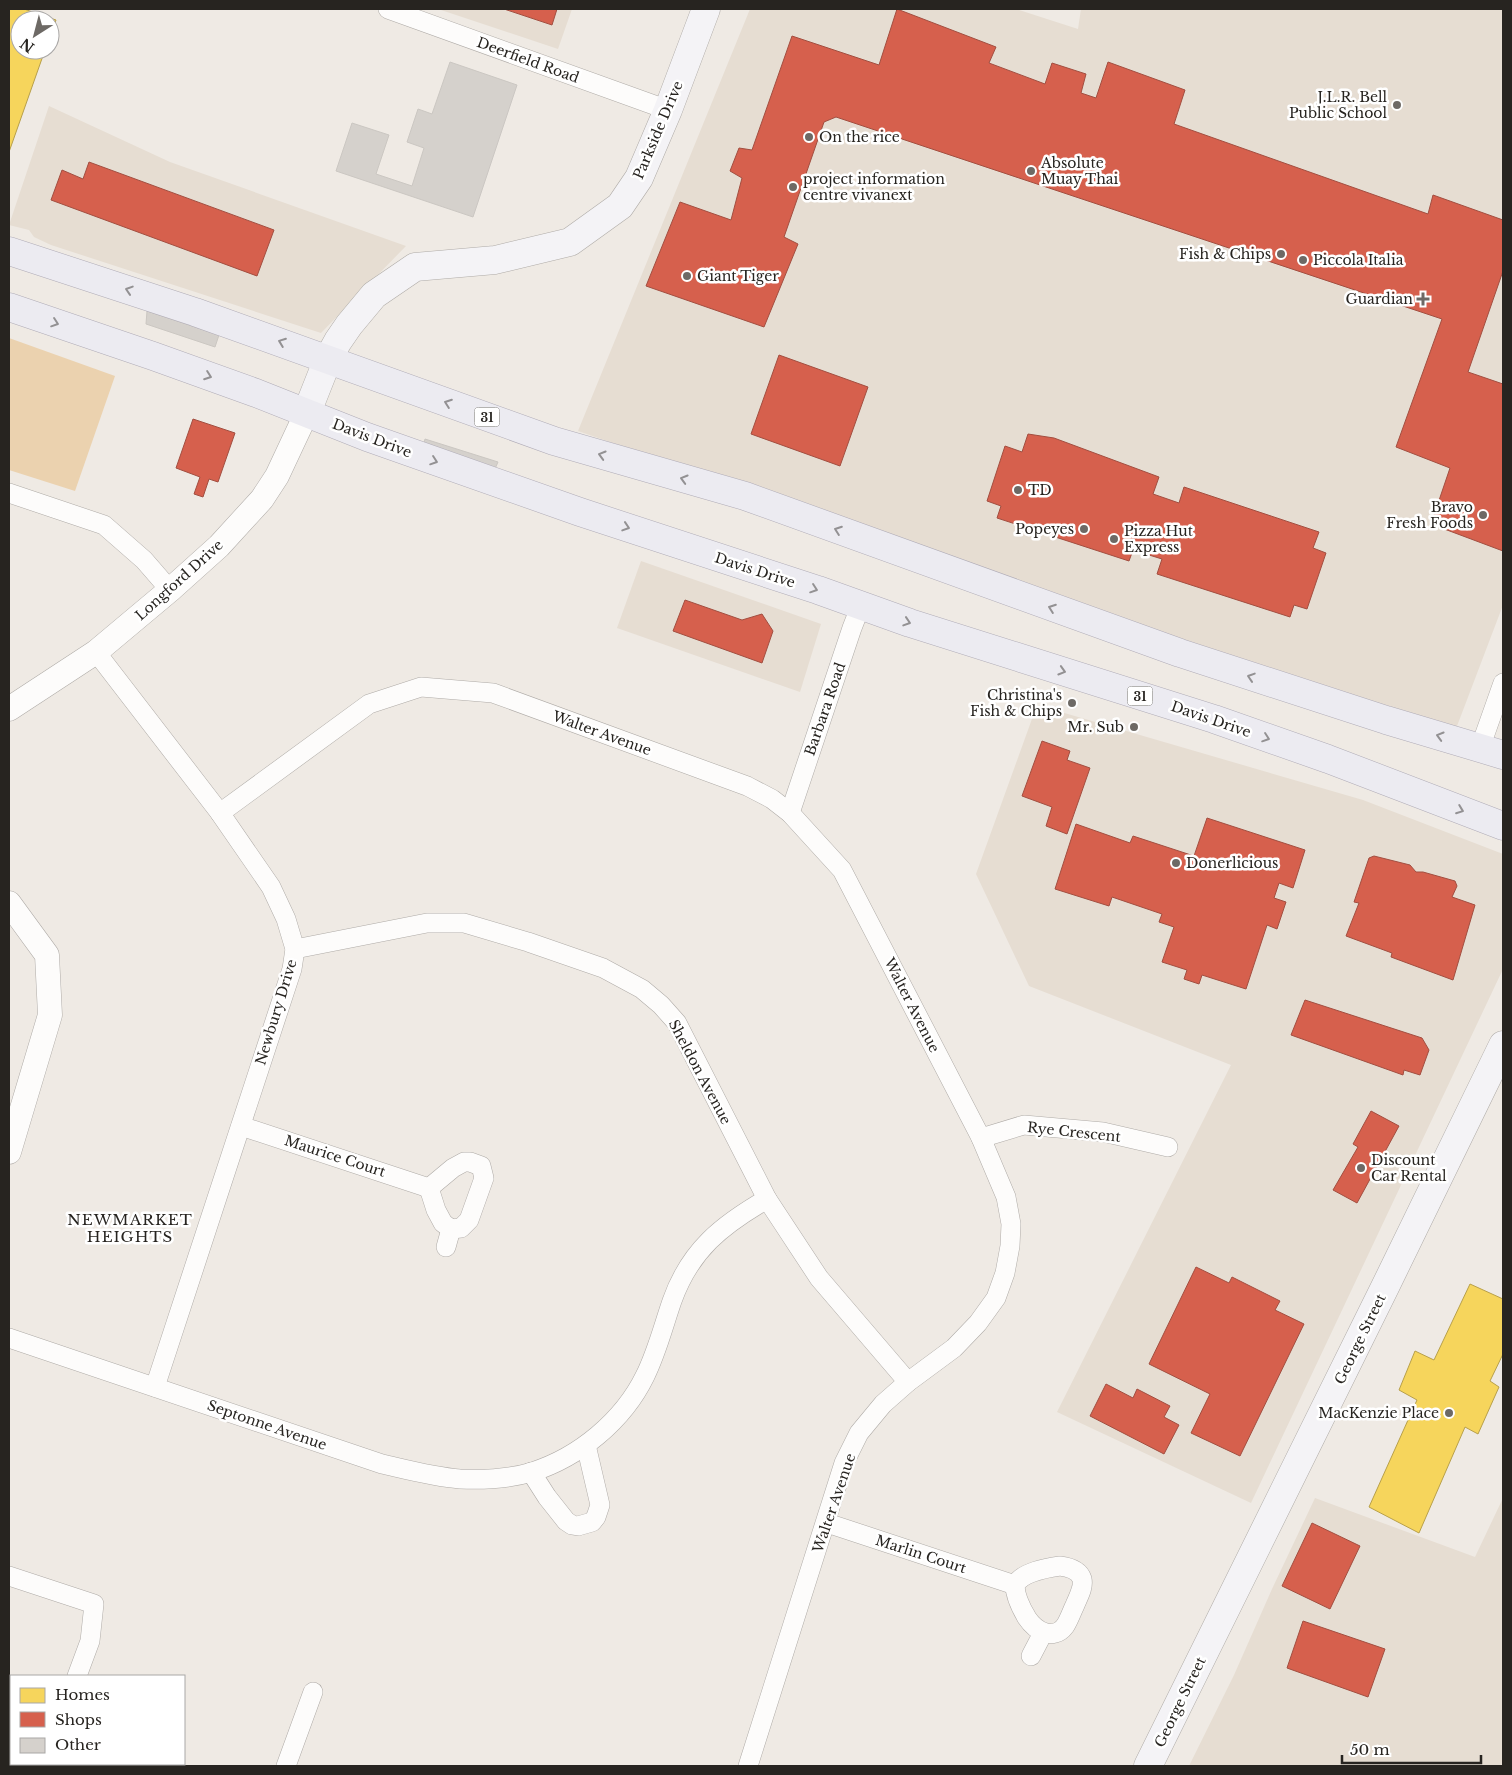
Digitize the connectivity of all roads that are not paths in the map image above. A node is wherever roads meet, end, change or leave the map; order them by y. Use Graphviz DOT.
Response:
graph roads {
  1 [pos="388,9"];
  2 [pos="706,9"];
  3 [pos="668,110"];
  4 [pos="9,251"];
  5 [pos="9,307"];
  6 [pos="328,360"];
  7 [pos="306,412"];
  8 [pos="9,493"];
  9 [pos="170,590"];
  10 [pos="861,605"];
  11 [pos="96,652"];
  12 [pos="1503,683"];
  13 [pos="9,709"];
  14 [pos="1492,752"];
  15 [pos="790,812"];
  16 [pos="220,813"];
  17 [pos="1503,826"];
  18 [pos="9,903"];
  19 [pos="295,948"];
  20 [pos="1503,1045"];
  21 [pos="240,1126"];
  22 [pos="980,1138"];
  23 [pos="1168,1147"];
  24 [pos="9,1152"];
  25 [pos="429,1188"];
  26 [pos="767,1199"];
  27 [pos="451,1229"];
  28 [pos="446,1247"];
  29 [pos="9,1338"];
  30 [pos="908,1382"];
  31 [pos="155,1387"];
  32 [pos="586,1445"];
  33 [pos="531,1472"];
  34 [pos="827,1523"];
  35 [pos="9,1576"];
  36 [pos="1015,1585"];
  37 [pos="1043,1633"];
  38 [pos="1031,1656"];
  39 [pos="77,1675"];
  40 [pos="313,1692"];
  41 [pos="286,1766"];
  42 [pos="748,1766"];
  43 [pos="1148,1766"];
  1 -- 3 [label="street, Deerfield Road"];
  2 -- 3 [label="main road, Parkside Drive"];
  3 -- 6 [label="main road, Parkside Drive"];
  6 -- 4 [label="main road, 31, one-way"];
  5 -- 7 [label="main road, Davis Drive / 31, one-way"];
  6 -- 7 [label="main road, Parkside Drive"];
  14 -- 6 [label="main road, 31, one-way"];
  7 -- 9 [label="street, Longford Drive"];
  7 -- 10 [label="main road, Davis Drive / 31, one-way"];
  8 -- 9 [label="street"];
  9 -- 11 [label="street, Longford Drive"];
  10 -- 15 [label="street, Barbara Road"];
  10 -- 17 [label="main road, Davis Drive / 31, one-way"];
  11 -- 13 [label="street, Longford Drive"];
  11 -- 16 [label="street, Newbury Drive"];
  12 -- 14 [label="street"];
  15 -- 16 [label="street, Walter Avenue"];
  15 -- 22 [label="street, Walter Avenue"];
  16 -- 19 [label="street, Newbury Drive"];
  18 -- 24 [label="street"];
  19 -- 21 [label="street, Newbury Drive"];
  19 -- 26 [label="street, Sheldon Avenue"];
  20 -- 43 [label="main road, George Street"];
  21 -- 25 [label="street, Maurice Court"];
  21 -- 31 [label="street, Newbury Drive"];
  22 -- 23 [label="street, Rye Crescent"];
  22 -- 30 [label="street, Walter Avenue"];
  25 -- 27 [label="street"];
  25 -- 27 [label="street"];
  26 -- 30 [label="street, Sheldon Avenue"];
  26 -- 32 [label="street, Septonne Avenue"];
  27 -- 28 [label="street"];
  29 -- 31 [label="street, Septonne Avenue"];
  30 -- 34 [label="street, Walter Avenue"];
  31 -- 33 [label="street, Septonne Avenue"];
  32 -- 33 [label="street, Septonne Avenue"];
  32 -- 33 [label="street"];
  34 -- 36 [label="street, Marlin Court"];
  34 -- 42 [label="street, Walter Avenue"];
  35 -- 39 [label="street"];
  36 -- 37 [label="street"];
  36 -- 37 [label="street"];
  37 -- 38 [label="street"];
  40 -- 41 [label="street"];
}
